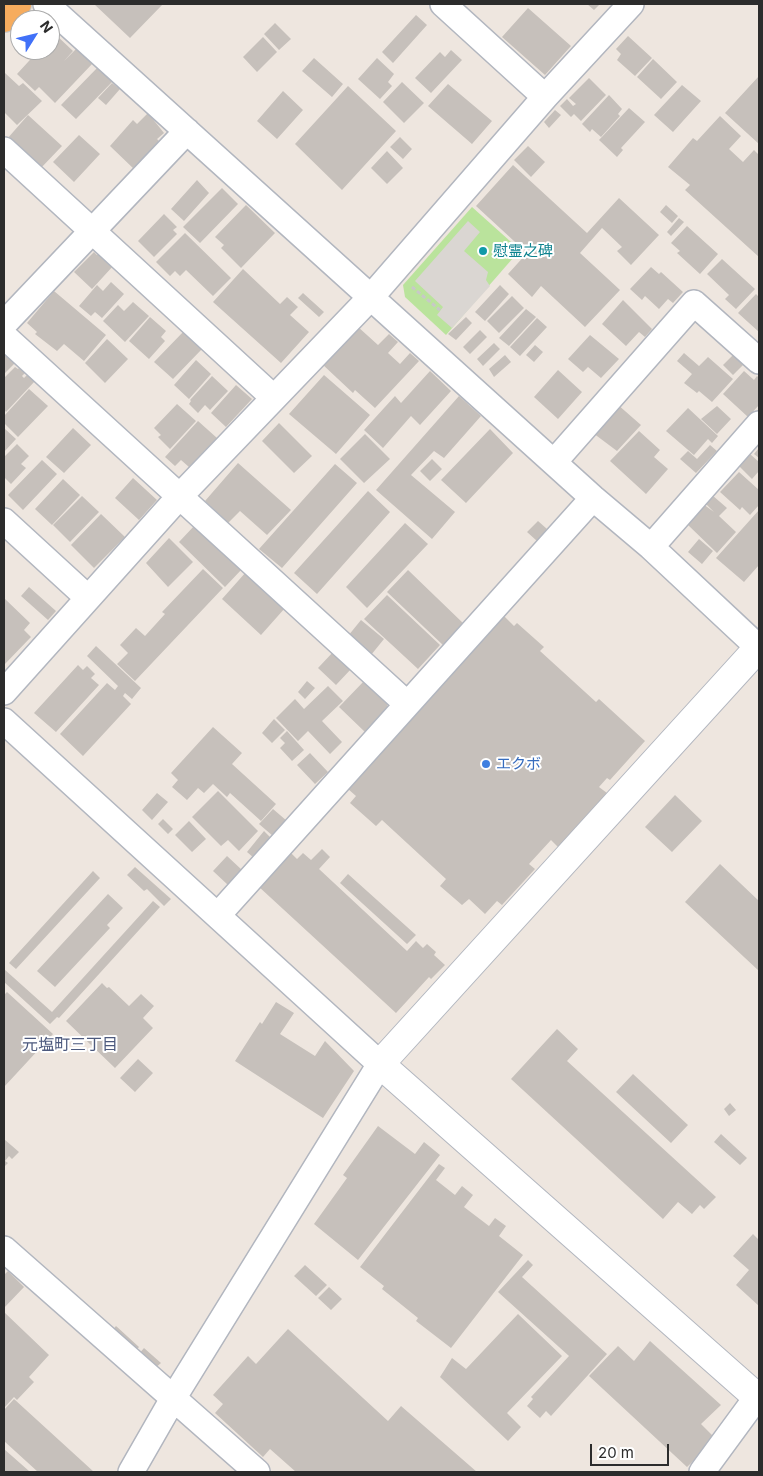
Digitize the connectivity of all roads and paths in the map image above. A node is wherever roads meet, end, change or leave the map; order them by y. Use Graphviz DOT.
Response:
graph roads {
  1 [pos="17,4"];
  2 [pos="46,4"];
  3 [pos="443,4"];
  4 [pos="631,4"];
  5 [pos="4,18"];
  6 [pos="545,97"];
  7 [pos="187,131"];
  8 [pos="4,150"];
  9 [pos="91,230"];
  10 [pos="412,286"];
  11 [pos="372,297"];
  12 [pos="440,310"];
  13 [pos="4,324"];
  14 [pos="4,336"];
  15 [pos="759,361"];
  16 [pos="274,398"];
  17 [pos="759,424"];
  18 [pos="554,462"];
  19 [pos="179,497"];
  20 [pos="593,498"];
  21 [pos="4,521"];
  22 [pos="651,546"];
  23 [pos="88,598"];
  24 [pos="759,647"];
  25 [pos="4,692"];
  26 [pos="407,704"];
  27 [pos="4,721"];
  28 [pos="218,915"];
  29 [pos="380,1064"];
  30 [pos="4,1249"];
  31 [pos="174,1397"];
  32 [pos="758,1398"];
  33 [pos="131,1472"];
  34 [pos="257,1472"];
  35 [pos="702,1472"];
  1 -- 5 [label="highway"];
  2 -- 7 [label="street"];
  3 -- 6 [label="street"];
  4 -- 6 [label="street"];
  6 -- 11 [label="street"];
  7 -- 9 [label="street"];
  7 -- 11 [label="street"];
  8 -- 9 [label="street"];
  9 -- 13 [label="street"];
  9 -- 16 [label="street"];
  10 -- 12 [label="path"];
  11 -- 16 [label="street"];
  11 -- 18 [label="street"];
  14 -- 19 [label="street"];
  15 -- 18 [label="street"];
  16 -- 19 [label="street"];
  17 -- 22 [label="street"];
  18 -- 20 [label="street"];
  19 -- 23 [label="street"];
  19 -- 26 [label="street"];
  20 -- 22 [label="street"];
  20 -- 26 [label="street"];
  21 -- 23 [label="street"];
  22 -- 24 [label="street"];
  23 -- 25 [label="street"];
  24 -- 29 [label="street"];
  26 -- 28 [label="street"];
  27 -- 28 [label="street"];
  28 -- 29 [label="street"];
  29 -- 31 [label="street"];
  29 -- 32 [label="street"];
  30 -- 31 [label="street"];
  31 -- 33 [label="street"];
  31 -- 34 [label="street"];
  32 -- 35 [label="street"];
}
